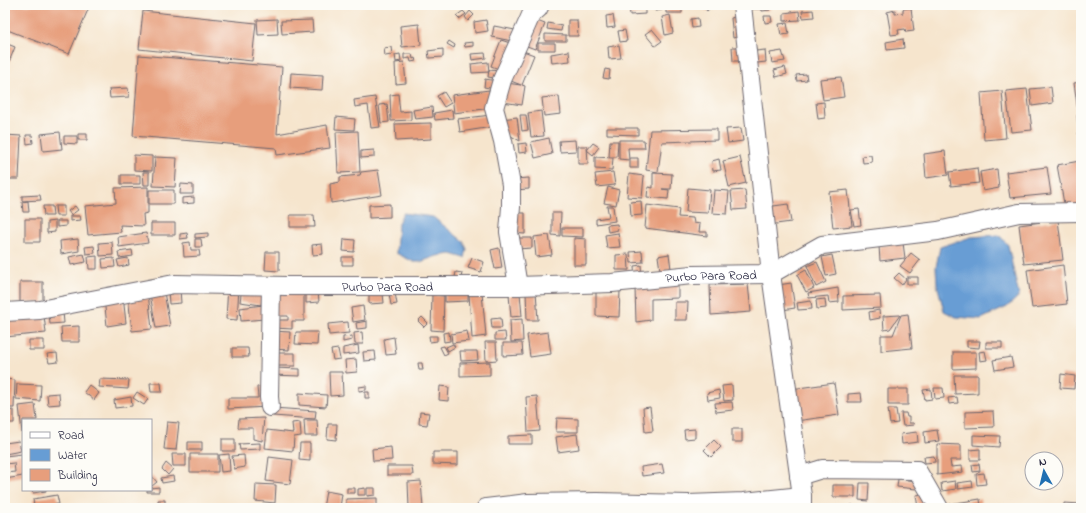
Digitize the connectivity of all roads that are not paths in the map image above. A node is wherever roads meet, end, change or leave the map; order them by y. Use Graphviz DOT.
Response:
graph roads {
  1 [pos="540,5"];
  2 [pos="742,5"];
  3 [pos="1081,212"];
  4 [pos="771,274"];
  5 [pos="271,286"];
  6 [pos="518,286"];
  7 [pos="5,312"];
  8 [pos="270,407"];
  9 [pos="799,476"];
  10 [pos="802,502"];
  11 [pos="609,505"];
  12 [pos="486,508"];
  13 [pos="939,508"];
  1 -- 6 [label="street"];
  2 -- 4 [label="street"];
  3 -- 4 [label="street"];
  4 -- 6 [label="street, Purbo Para Road"];
  4 -- 9 [label="street"];
  5 -- 6 [label="street, Purbo Para Road"];
  5 -- 7 [label="street, Purbo Para Road"];
  5 -- 8 [label="street"];
  9 -- 10 [label="street"];
  9 -- 13 [label="street"];
  10 -- 11 [label="street"];
  11 -- 12 [label="street"];
}
